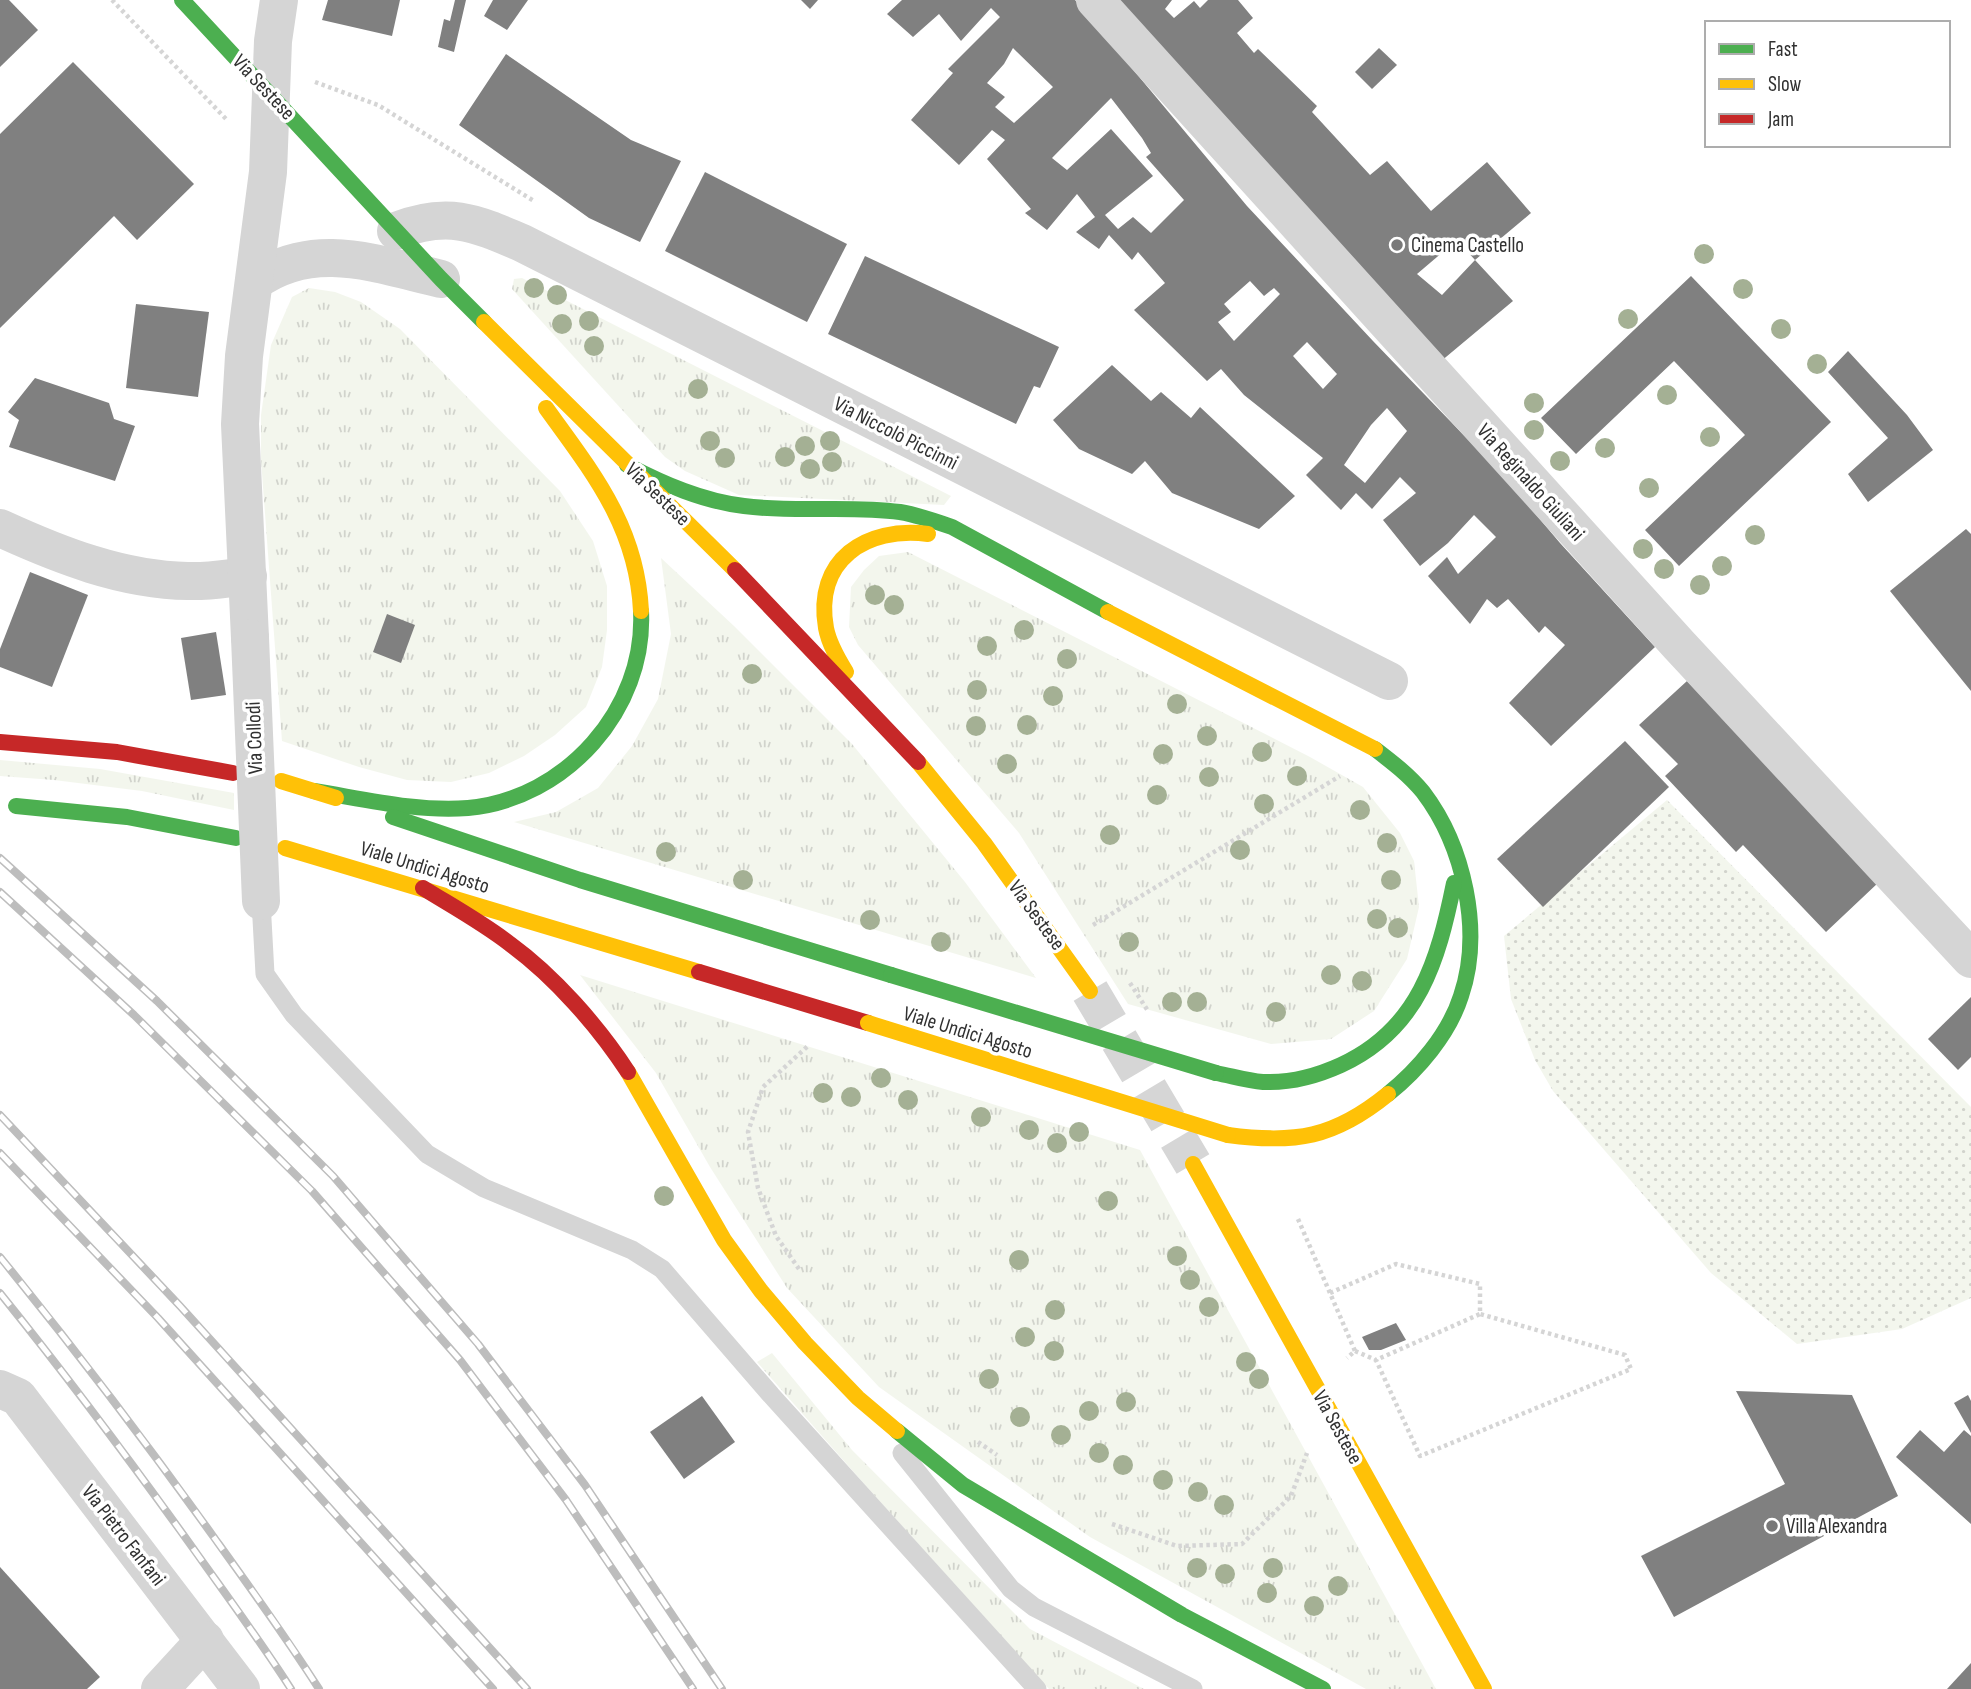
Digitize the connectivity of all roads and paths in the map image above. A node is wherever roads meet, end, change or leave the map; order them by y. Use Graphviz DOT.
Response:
graph roads {
  1 [pos="112,0"];
  2 [pos="279,0"];
  3 [pos="1095,0"];
  4 [pos="185,6"];
  5 [pos="270,92"];
  6 [pos="230,122"];
  7 [pos="396,231"];
  8 [pos="441,279"];
  9 [pos="254,282"];
  10 [pos="488,324"];
  11 [pos="627,465"];
  12 [pos="0,527"];
  13 [pos="994,552"];
  14 [pos="248,576"];
  15 [pos="1389,681"];
  16 [pos="878,719"];
  17 [pos="0,742"];
  18 [pos="233,773"];
  19 [pos="1340,776"];
  20 [pos="281,781"];
  21 [pos="314,791"];
  22 [pos="16,806"];
  23 [pos="236,838"];
  24 [pos="285,848"];
  25 [pos="1458,867"];
  26 [pos="424,888"];
  27 [pos="261,901"];
  28 [pos="1100,936"];
  29 [pos="1971,959"];
  30 [pos="1128,980"];
  31 [pos="1090,991"];
  32 [pos="1149,1013"];
  33 [pos="851,1017"];
  34 [pos="1193,1164"];
  35 [pos="1298,1219"];
  36 [pos="803,1275"];
  37 [pos="1330,1293"];
  38 [pos="1480,1314"];
  39 [pos="1354,1352"];
  40 [pos="1343,1360"];
  41 [pos="1376,1360"];
  42 [pos="0,1389"];
  43 [pos="1320,1395"];
  44 [pos="858,1398"];
  45 [pos="968,1434"];
  46 [pos="999,1457"];
  47 [pos="1112,1524"];
  48 [pos="205,1640"];
  49 [pos="160,1689"];
  50 [pos="242,1689"];
  51 [pos="1037,1689"];
  52 [pos="1193,1689"];
  53 [pos="1323,1689"];
  54 [pos="1484,1689"];
  1 -- 6 [label="path"];
  2 -- 5 [label="street, Via Collodi"];
  3 -- 29 [label="street, Via Reginaldo Giuliani"];
  4 -- 5 [label="main road, Via Sestese"];
  5 -- 7 [label="main road, Via Sestese"];
  5 -- 9 [label="street, Via Collodi"];
  7 -- 8 [label="main road, Via Sestese"];
  7 -- 15 [label="street, Via Niccolò Piccinni"];
  8 -- 9 [label="street"];
  8 -- 10 [label="main road, Via Sestese"];
  9 -- 14 [label="street, Via Collodi"];
  10 -- 11 [label="main road, Via Sestese"];
  10 -- 21 [label="main road, Viale Undici Agosto"];
  11 -- 13 [label="main road, Viale Undici Agosto"];
  11 -- 16 [label="main road, Via Sestese"];
  12 -- 14 [label="street"];
  13 -- 16 [label="main road, Viale Undici Agosto"];
  13 -- 25 [label="main road, Viale Undici Agosto"];
  14 -- 27 [label="street, Via Collodi, bridge"];
  16 -- 31 [label="main road, Via Sestese"];
  17 -- 18 [label="main road"];
  19 -- 28 [label="path"];
  20 -- 21 [label="main road, Viale Undici Agosto"];
  21 -- 25 [label="main road, Viale Undici Agosto, bridge"];
  22 -- 23 [label="main road"];
  24 -- 26 [label="main road, Viale Undici Agosto"];
  25 -- 33 [label="main road, Viale Undici Agosto, bridge"];
  26 -- 33 [label="main road, Viale Undici Agosto"];
  26 -- 44 [label="main road"];
  27 -- 51 [label="lane"];
  30 -- 32 [label="path"];
  33 -- 36 [label="path"];
  34 -- 43 [label="main road, Via Sestese"];
  35 -- 37 [label="path"];
  37 -- 38 [label="path"];
  37 -- 39 [label="path"];
  38 -- 41 [label="path"];
  38 -- 41 [label="path"];
  39 -- 40 [label="path"];
  39 -- 41 [label="path"];
  42 -- 48 [label="street, Via Pietro Fanfani"];
  43 -- 47 [label="path"];
  43 -- 54 [label="main road, Via Sestese"];
  44 -- 52 [label="lane"];
  44 -- 53 [label="main road"];
  45 -- 46 [label="path"];
  48 -- 49 [label="street"];
  48 -- 50 [label="street, Via Pietro Fanfani"];
}
